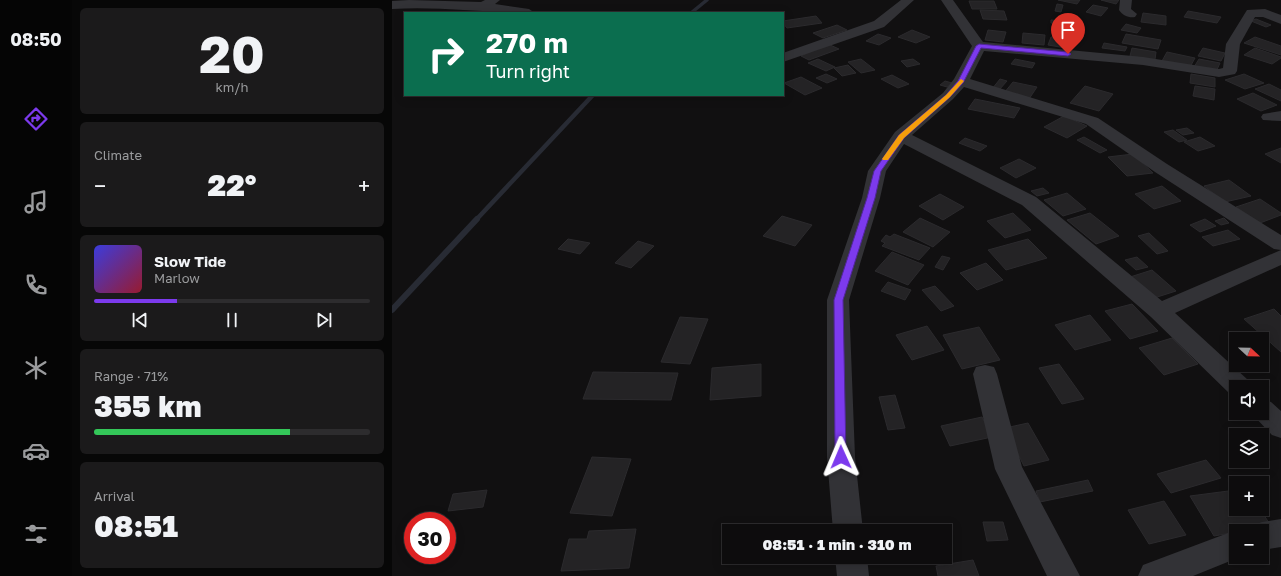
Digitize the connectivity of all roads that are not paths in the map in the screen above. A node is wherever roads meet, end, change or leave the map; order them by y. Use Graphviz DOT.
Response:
graph roads {
  1 [pos="908,0"];
  2 [pos="947,0"];
  3 [pos="1126,0"];
  4 [pos="489,3"];
  5 [pos="392,5"];
  6 [pos="525,12"];
  7 [pos="1131,14"];
  8 [pos="1281,20"];
  9 [pos="979,46"];
  10 [pos="784,58"];
  11 [pos="961,81"];
  12 [pos="901,136"];
  13 [pos="1281,244"];
  14 [pos="1281,257"];
  15 [pos="1159,311"];
  16 [pos="985,374"];
  17 [pos="1232,380"];
  18 [pos="1269,416"];
  19 [pos="1281,427"];
  20 [pos="847,524"];
  21 [pos="1281,533"];
  22 [pos="1269,535"];
  23 [pos="1229,547"];
  24 [pos="852,564"];
  25 [pos="853,576"];
  26 [pos="1064,576"];
  27 [pos="1154,576"];
  1 -- 10 [label="street"];
  2 -- 9 [label="street"];
  3 -- 7 [label="street"];
  4 -- 5 [label="street"];
  4 -- 6 [label="street"];
  8 -- 9 [label="street"];
  9 -- 11 [label="street"];
  11 -- 12 [label="street"];
  11 -- 13 [label="street"];
  12 -- 15 [label="street"];
  12 -- 20 [label="street"];
  14 -- 15 [label="street"];
  15 -- 17 [label="street"];
  16 -- 26 [label="street"];
  18 -- 19 [label="street"];
  21 -- 22 [label="street"];
  23 -- 27 [label="street"];
  24 -- 25 [label="street"];
}
